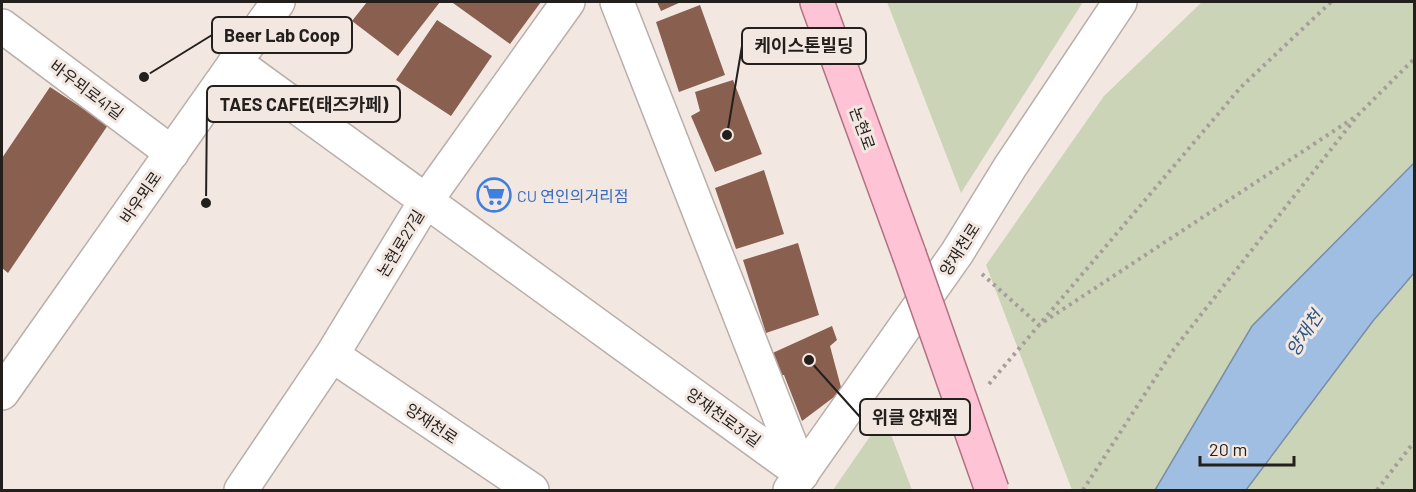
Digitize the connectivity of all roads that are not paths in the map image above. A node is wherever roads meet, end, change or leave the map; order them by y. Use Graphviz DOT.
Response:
graph roads {
  1 [pos="278,2"];
  2 [pos="568,2"];
  3 [pos="617,2"];
  4 [pos="817,2"];
  5 [pos="1120,2"];
  6 [pos="2,26"];
  7 [pos="235,62"];
  8 [pos="172,153"];
  9 [pos="425,202"];
  10 [pos="332,355"];
  11 [pos="2,393"];
  12 [pos="796,482"];
  13 [pos="241,490"];
  14 [pos="532,490"];
  15 [pos="992,490"];
  1 -- 7 [label="street, 바우뫼로"];
  2 -- 9 [label="street, 논현로27길"];
  3 -- 12 [label="street, 양재천로31길"];
  4 -- 15 [label="main road, 논현로, bridge"];
  5 -- 12 [label="street, 양재천로"];
  6 -- 8 [label="street, 바우뫼로41길"];
  7 -- 8 [label="street, 바우뫼로"];
  7 -- 9 [label="street, 양재천로31길"];
  8 -- 11 [label="street, 바우뫼로"];
  9 -- 10 [label="street, 논현로27길"];
  9 -- 12 [label="street, 양재천로31길"];
  10 -- 13 [label="street, 논현로27길"];
  10 -- 14 [label="street, 양재천로"];
}
